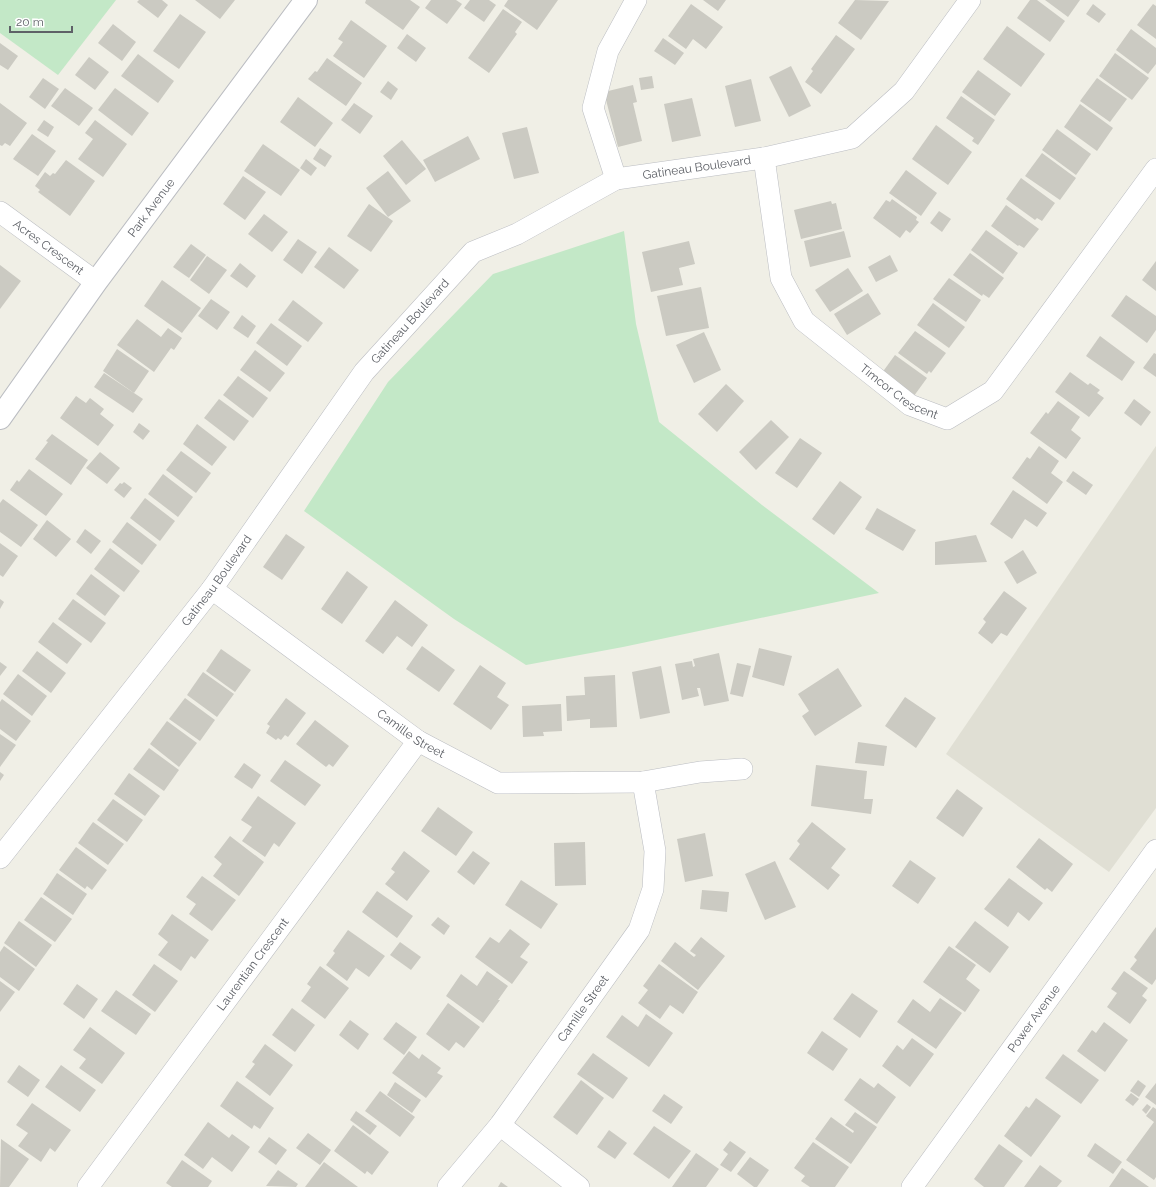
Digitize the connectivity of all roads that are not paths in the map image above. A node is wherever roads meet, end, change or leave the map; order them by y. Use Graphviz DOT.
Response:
graph roads {
  1 [pos="306,0"];
  2 [pos="636,0"];
  3 [pos="970,0"];
  4 [pos="764,158"];
  5 [pos="1156,168"];
  6 [pos="616,179"];
  7 [pos="0,212"];
  8 [pos="96,282"];
  9 [pos="0,418"];
  10 [pos="212,590"];
  11 [pos="418,741"];
  12 [pos="742,770"];
  13 [pos="643,782"];
  14 [pos="1156,850"];
  15 [pos="0,858"];
  16 [pos="500,1125"];
  17 [pos="88,1187"];
  18 [pos="448,1187"];
  19 [pos="579,1187"];
  20 [pos="912,1187"];
  1 -- 8 [label="street, Park Avenue"];
  2 -- 6 [label="street"];
  3 -- 4 [label="street, Gatineau Boulevard"];
  4 -- 5 [label="street, Timcor Crescent"];
  4 -- 6 [label="street, Gatineau Boulevard"];
  6 -- 10 [label="street, Gatineau Boulevard"];
  7 -- 8 [label="street, Acres Crescent"];
  8 -- 9 [label="street, Park Avenue"];
  10 -- 11 [label="street, Camille Street"];
  10 -- 15 [label="street, Gatineau Boulevard"];
  11 -- 13 [label="street, Camille Street"];
  11 -- 17 [label="street, Laurentian Crescent"];
  12 -- 13 [label="street, Camille Street"];
  13 -- 16 [label="street, Camille Street"];
  14 -- 20 [label="street, Power Avenue"];
  16 -- 18 [label="street, Camille Street"];
  16 -- 19 [label="street"];
}
